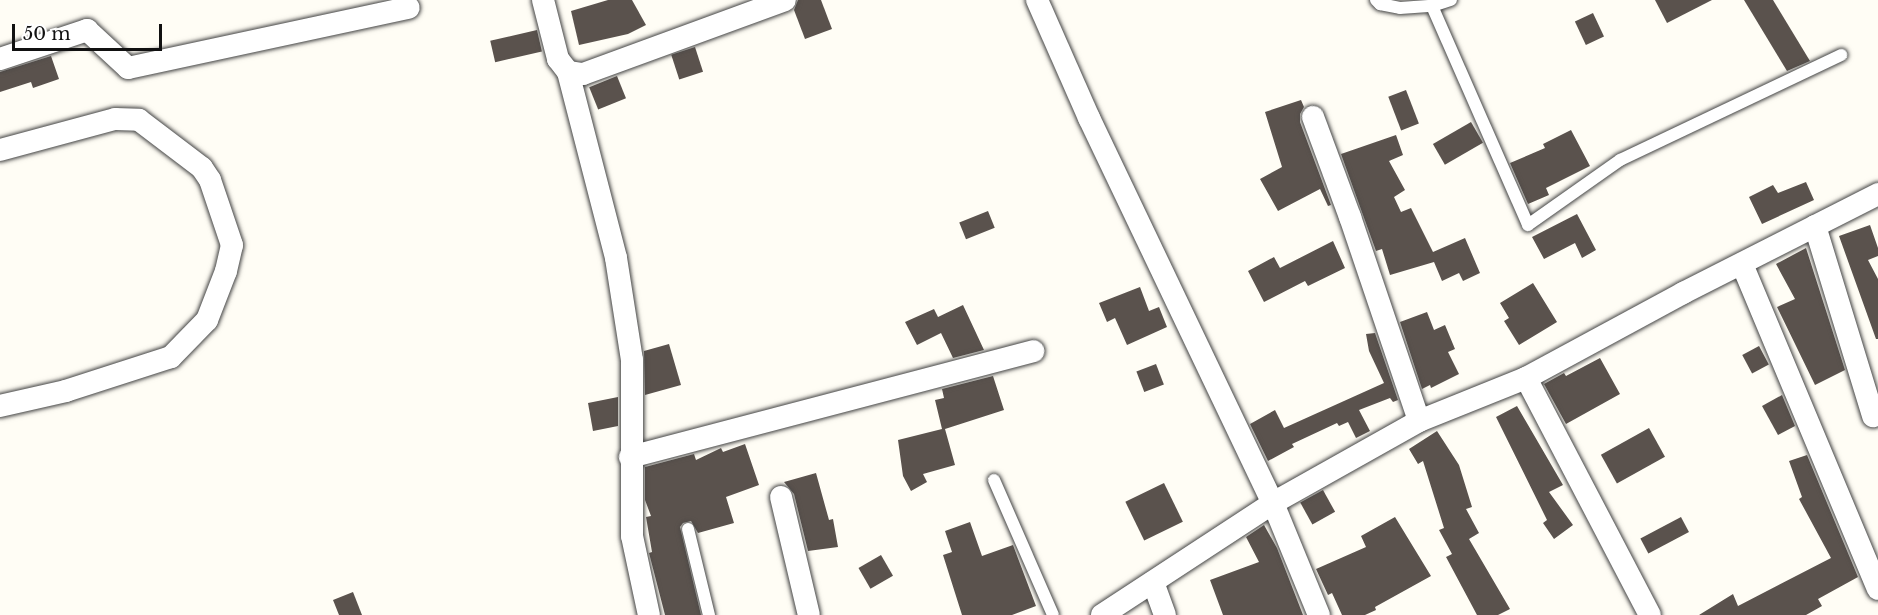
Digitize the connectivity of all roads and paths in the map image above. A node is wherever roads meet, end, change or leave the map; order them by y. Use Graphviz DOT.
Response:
graph roads {
  1 [pos="543,0"];
  2 [pos="785,0"];
  3 [pos="1037,0"];
  4 [pos="1376,0"];
  5 [pos="1451,0"];
  6 [pos="1432,6"];
  7 [pos="409,8"];
  8 [pos="1841,55"];
  9 [pos="0,59"];
  10 [pos="567,72"];
  11 [pos="1312,117"];
  12 [pos="0,150"];
  13 [pos="1878,194"];
  14 [pos="1815,226"];
  15 [pos="1742,264"];
  16 [pos="1033,351"];
  17 [pos="1526,378"];
  18 [pos="0,406"];
  19 [pos="1873,416"];
  20 [pos="1419,421"];
  21 [pos="630,458"];
  22 [pos="994,480"];
  23 [pos="781,497"];
  24 [pos="1273,503"];
  25 [pos="688,529"];
  26 [pos="1153,582"];
  27 [pos="1878,589"];
  28 [pos="650,615"];
  29 [pos="709,615"];
  30 [pos="809,615"];
  31 [pos="1053,615"];
  32 [pos="1102,615"];
  33 [pos="1165,615"];
  34 [pos="1319,615"];
  35 [pos="1650,615"];
  1 -- 10 [label="street"];
  2 -- 10 [label="street"];
  3 -- 24 [label="street"];
  4 -- 6 [label="lane"];
  5 -- 6 [label="lane"];
  6 -- 8 [label="lane"];
  7 -- 9 [label="street"];
  10 -- 21 [label="street"];
  11 -- 20 [label="street"];
  12 -- 18 [label="street"];
  13 -- 14 [label="street"];
  14 -- 15 [label="street"];
  14 -- 19 [label="street"];
  15 -- 17 [label="street"];
  15 -- 27 [label="street"];
  16 -- 21 [label="street"];
  17 -- 20 [label="street"];
  17 -- 35 [label="street"];
  20 -- 24 [label="street"];
  21 -- 28 [label="street"];
  22 -- 31 [label="lane"];
  23 -- 30 [label="street"];
  24 -- 26 [label="street"];
  24 -- 34 [label="street"];
  25 -- 29 [label="lane"];
  26 -- 32 [label="street"];
  26 -- 33 [label="street"];
}
